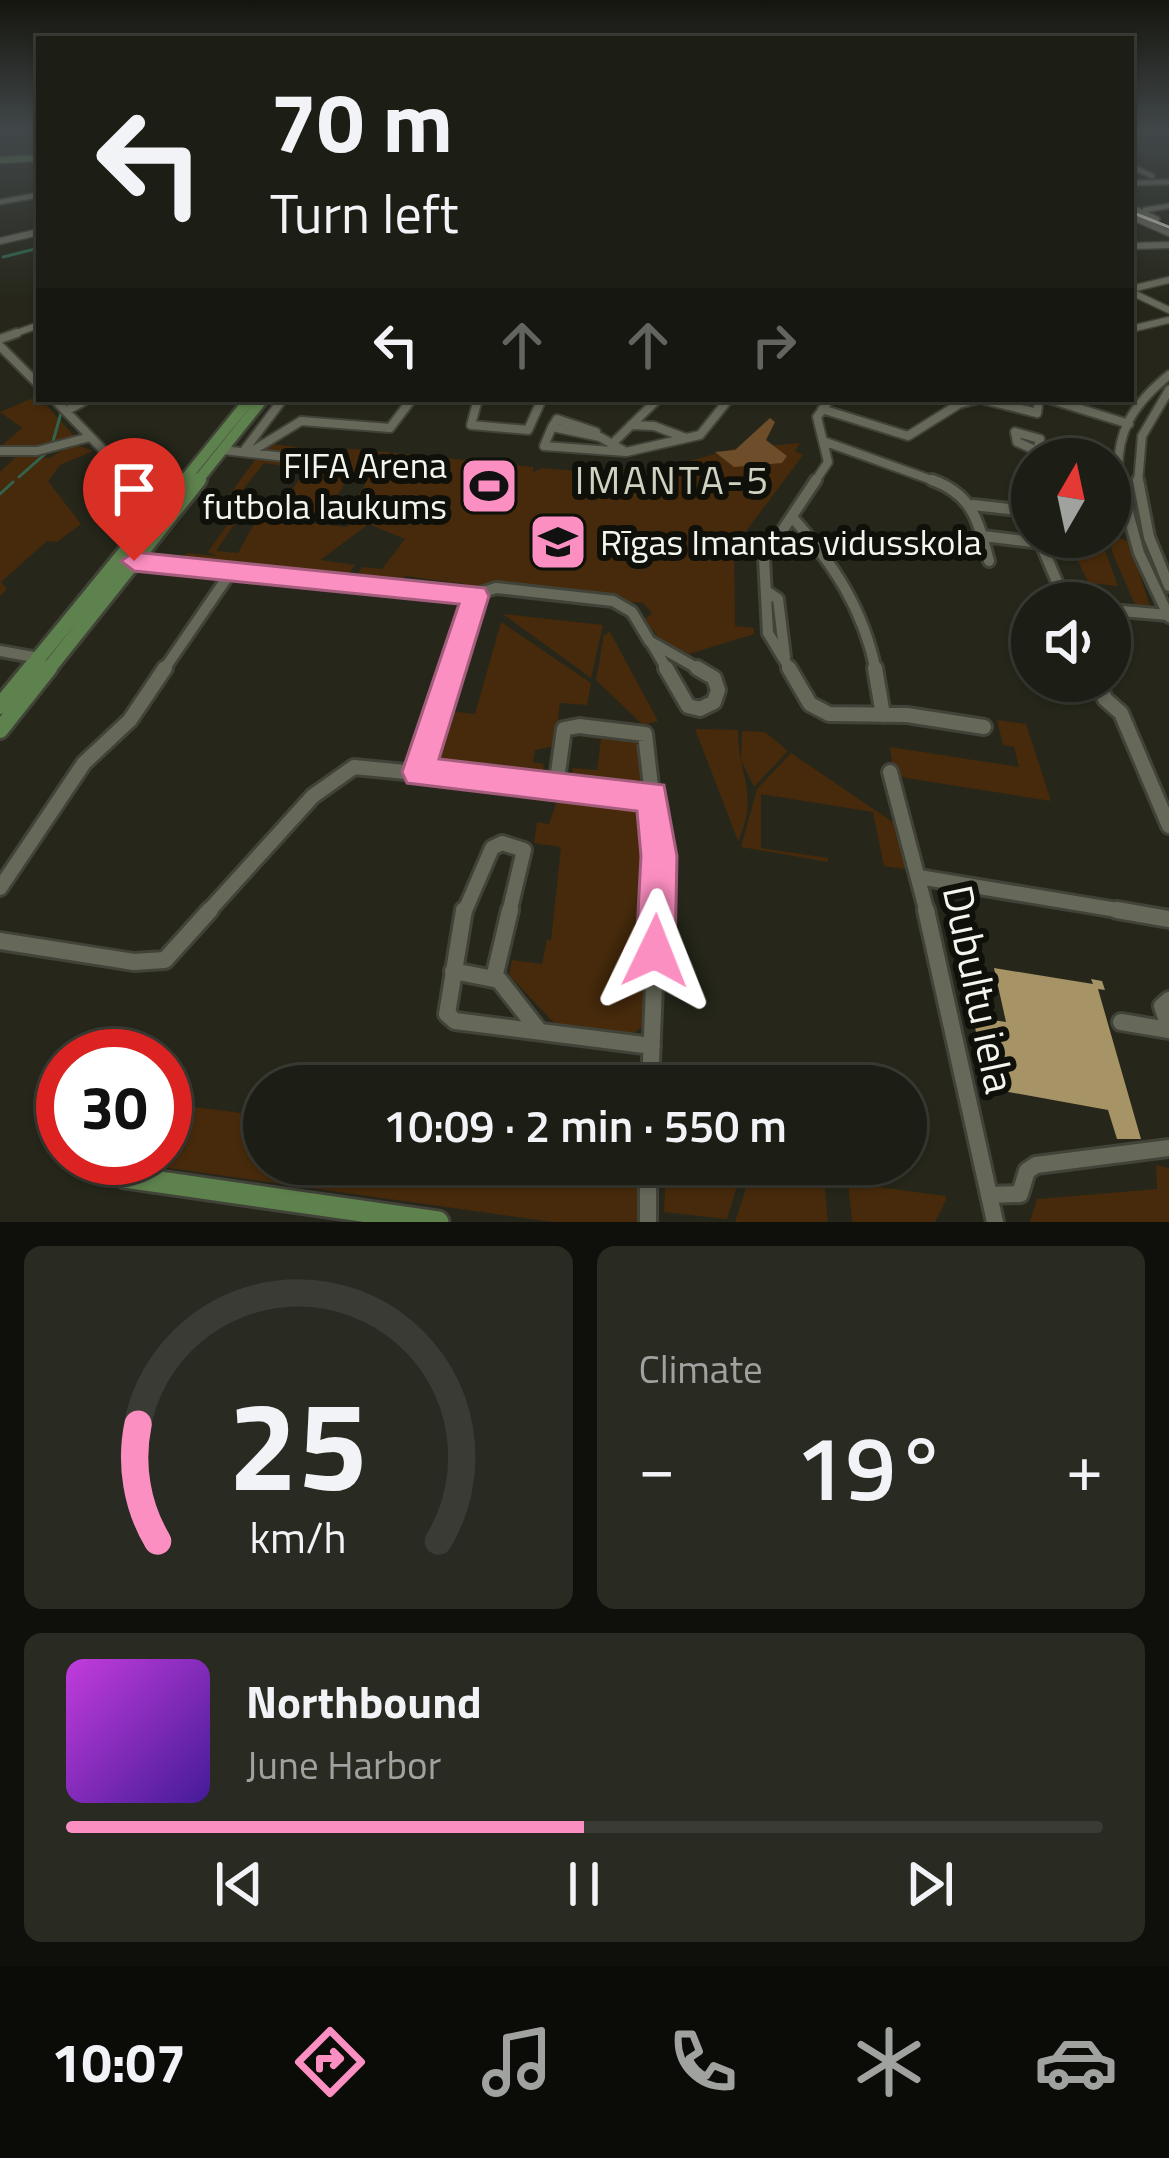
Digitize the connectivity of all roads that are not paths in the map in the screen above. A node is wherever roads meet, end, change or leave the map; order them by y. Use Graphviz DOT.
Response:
graph roads {
  1 [pos="36,196"];
  2 [pos="0,202"];
  3 [pos="1134,204"];
  4 [pos="1134,205"];
  5 [pos="1169,206"];
  6 [pos="1153,209"];
  7 [pos="1142,211"];
  8 [pos="1134,218"];
  9 [pos="1144,223"];
  10 [pos="36,233"];
  11 [pos="1169,233"];
  12 [pos="0,241"];
  13 [pos="1169,245"];
  14 [pos="1134,246"];
  15 [pos="1169,280"];
  16 [pos="1134,290"];
  17 [pos="1134,292"];
  18 [pos="1169,310"];
  19 [pos="1169,320"];
  20 [pos="36,326"];
  21 [pos="1134,328"];
  22 [pos="0,343"];
  23 [pos="1169,374"];
  24 [pos="36,382"];
  25 [pos="1150,391"];
  26 [pos="1166,393"];
  27 [pos="57,402"];
  28 [pos="82,402"];
  29 [pos="253,402"];
  30 [pos="254,402"];
  31 [pos="281,402"];
  32 [pos="410,402"];
  33 [pos="477,402"];
  34 [pos="541,402"];
  35 [pos="655,402"];
  36 [pos="727,402"];
  37 [pos="828,402"];
  38 [pos="967,402"];
  39 [pos="992,402"];
  40 [pos="1042,402"];
  41 [pos="1053,402"];
  42 [pos="823,409"];
  43 [pos="66,411"];
  44 [pos="1126,423"];
  45 [pos="631,425"];
  46 [pos="1144,428"];
  47 [pos="90,436"];
  48 [pos="686,438"];
  49 [pos="1121,438"];
  50 [pos="615,441"];
  51 [pos="823,441"];
  52 [pos="223,450"];
  53 [pos="0,451"];
  54 [pos="246,452"];
  55 [pos="626,452"];
  56 [pos="294,458"];
  57 [pos="1138,481"];
  58 [pos="1131,485"];
  59 [pos="164,505"];
  60 [pos="973,505"];
  61 [pos="1011,512"];
  62 [pos="792,518"];
  63 [pos="1131,521"];
  64 [pos="983,536"];
  65 [pos="1011,538"];
  66 [pos="134,561"];
  67 [pos="989,561"];
  68 [pos="233,569"];
  69 [pos="1169,586"];
  70 [pos="476,596"];
  71 [pos="80,608"];
  72 [pos="1131,612"];
  73 [pos="1168,616"];
  74 [pos="651,642"];
  75 [pos="64,648"];
  76 [pos="0,651"];
  77 [pos="39,658"];
  78 [pos="1109,702"];
  79 [pos="0,706"];
  80 [pos="883,716"];
  81 [pos="984,727"];
  82 [pos="0,730"];
  83 [pos="418,772"];
  84 [pos="890,772"];
  85 [pos="556,787"];
  86 [pos="652,796"];
  87 [pos="1169,826"];
  88 [pos="919,877"];
  89 [pos="0,888"];
  90 [pos="1169,919"];
  91 [pos="0,941"];
  92 [pos="453,971"];
  93 [pos="494,978"];
  94 [pos="1169,1000"];
  95 [pos="1121,1022"];
  96 [pos="1169,1028"];
  97 [pos="538,1031"];
  98 [pos="652,1046"];
  99 [pos="651,1065"];
  100 [pos="1169,1148"];
  101 [pos="175,1185"];
  102 [pos="648,1185"];
  103 [pos="989,1195"];
  104 [pos="438,1222"];
  105 [pos="647,1222"];
  106 [pos="995,1222"];
  1 -- 2 [label="street"];
  3 -- 6 [label="street"];
  4 -- 7 [label="street"];
  5 -- 6 [label="street"];
  6 -- 7 [label="street"];
  7 -- 9 [label="street"];
  8 -- 9 [label="street"];
  9 -- 11 [label="street"];
  10 -- 12 [label="street"];
  13 -- 14 [label="street"];
  15 -- 16 [label="street"];
  17 -- 18 [label="street"];
  19 -- 21 [label="street"];
  20 -- 22 [label="street"];
  22 -- 24 [label="street"];
  23 -- 25 [label="street"];
  25 -- 26 [label="street"];
  25 -- 44 [label="street"];
  26 -- 46 [label="street"];
  27 -- 43 [label="street"];
  28 -- 43 [label="street"];
  29 -- 59 [label="main road"];
  30 -- 52 [label="main road"];
  31 -- 54 [label="street"];
  32 -- 54 [label="street"];
  33 -- 34 [label="street"];
  35 -- 45 [label="street"];
  36 -- 48 [label="street"];
  37 -- 42 [label="street"];
  38 -- 42 [label="street"];
  39 -- 40 [label="street"];
  41 -- 44 [label="street"];
  42 -- 51 [label="street"];
  43 -- 47 [label="street"];
  44 -- 46 [label="street"];
  44 -- 49 [label="street"];
  45 -- 48 [label="street"];
  45 -- 50 [label="street"];
  46 -- 57 [label="street"];
  47 -- 53 [label="street"];
  47 -- 59 [label="street"];
  48 -- 55 [label="street"];
  50 -- 55 [label="street"];
  50 -- 55 [label="street"];
  51 -- 60 [label="street"];
  51 -- 62 [label="street"];
  52 -- 54 [label="street"];
  52 -- 66 [label="main road"];
  54 -- 56 [label="street"];
  57 -- 58 [label="street"];
  57 -- 69 [label="street"];
  59 -- 71 [label="main road"];
  60 -- 61 [label="street"];
  60 -- 64 [label="street"];
  62 -- 80 [label="street"];
  62 -- 80 [label="street"];
  63 -- 73 [label="street"];
  64 -- 65 [label="street"];
  64 -- 67 [label="street"];
  66 -- 68 [label="street"];
  66 -- 75 [label="main road"];
  68 -- 70 [label="street"];
  68 -- 89 [label="street"];
  70 -- 74 [label="street"];
  70 -- 83 [label="street"];
  71 -- 75 [label="main road"];
  71 -- 77 [label="main road"];
  72 -- 73 [label="street"];
  74 -- 74 [label="street"];
  75 -- 82 [label="main road"];
  76 -- 77 [label="street"];
  77 -- 79 [label="main road"];
  78 -- 87 [label="street"];
  80 -- 81 [label="street"];
  83 -- 85 [label="street"];
  83 -- 91 [label="street"];
  84 -- 88 [label="street, Dubultu iela"];
  85 -- 86 [label="street"];
  85 -- 86 [label="street"];
  86 -- 98 [label="street"];
  88 -- 90 [label="street"];
  88 -- 103 [label="street, Dubultu iela"];
  92 -- 93 [label="street"];
  92 -- 93 [label="street"];
  92 -- 97 [label="street"];
  93 -- 97 [label="street"];
  94 -- 96 [label="street"];
  95 -- 96 [label="street"];
  97 -- 98 [label="street"];
  98 -- 99 [label="street"];
  100 -- 103 [label="street"];
  101 -- 104 [label="main road"];
  102 -- 105 [label="street"];
  103 -- 106 [label="street, Dubultu iela"];
}
